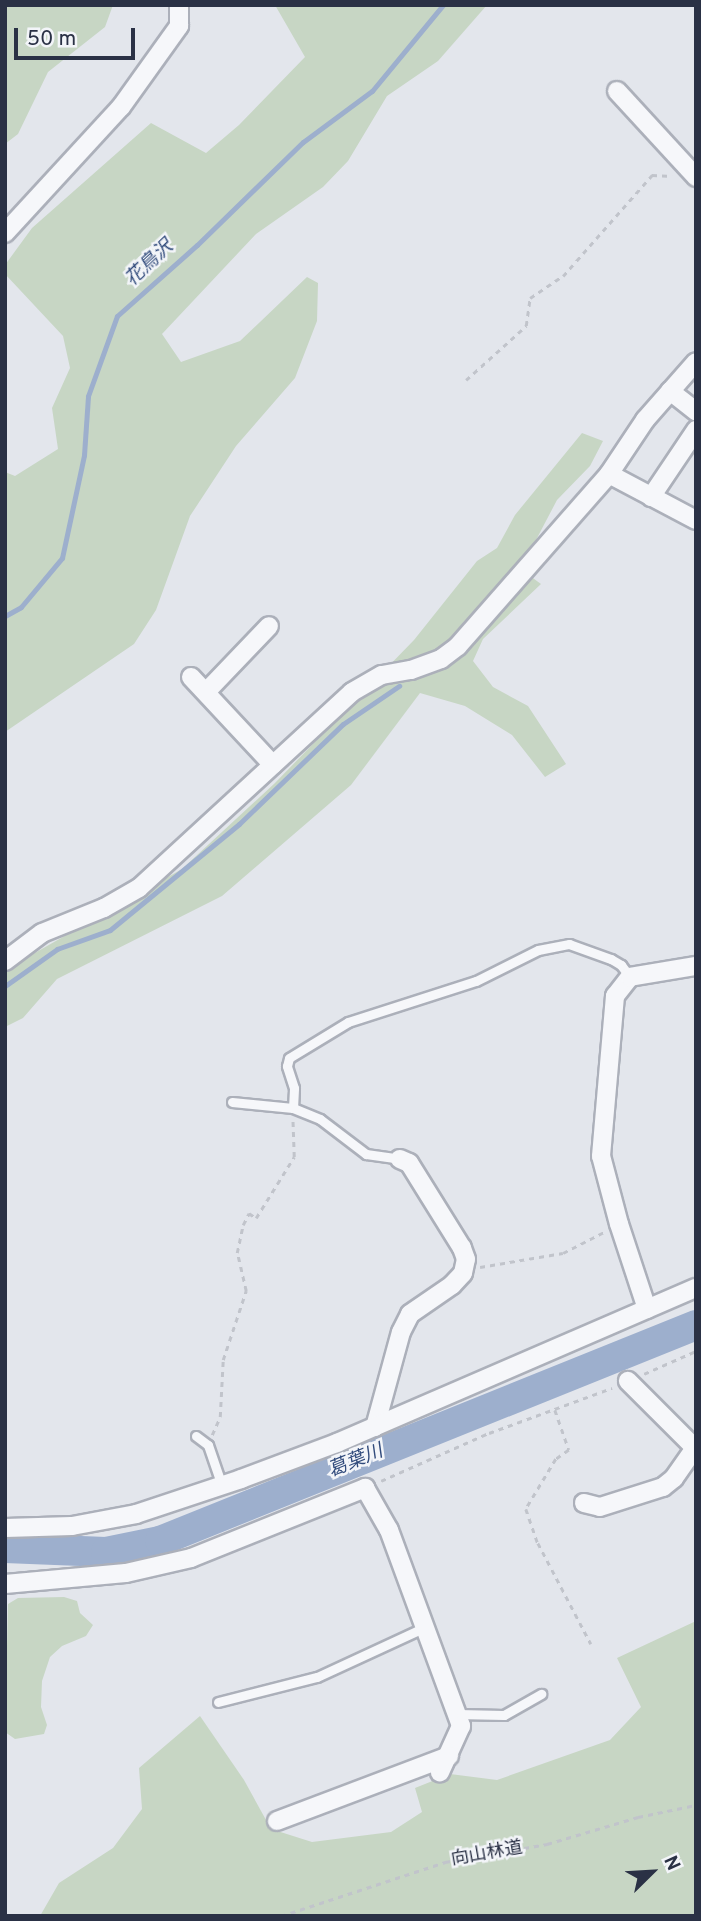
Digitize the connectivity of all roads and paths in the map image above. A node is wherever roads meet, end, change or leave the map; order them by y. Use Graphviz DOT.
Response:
graph roads {
  1 [pos="179,5"];
  2 [pos="617,90"];
  3 [pos="692,173"];
  4 [pos="5,233"];
  5 [pos="696,362"];
  6 [pos="466,380"];
  7 [pos="670,391"];
  8 [pos="696,411"];
  9 [pos="696,430"];
  10 [pos="609,474"];
  11 [pos="651,497"];
  12 [pos="696,520"];
  13 [pos="269,626"];
  14 [pos="191,677"];
  15 [pos="206,692"];
  16 [pos="273,765"];
  17 [pos="5,961"];
  18 [pos="696,966"];
  19 [pos="630,977"];
  20 [pos="232,1102"];
  21 [pos="293,1108"];
  22 [pos="400,1159"];
  23 [pos="619,1224"];
  24 [pos="464,1270"];
  25 [pos="696,1288"];
  26 [pos="647,1309"];
  27 [pos="696,1351"];
  28 [pos="628,1381"];
  29 [pos="555,1410"];
  30 [pos="375,1427"];
  31 [pos="196,1436"];
  32 [pos="208,1445"];
  33 [pos="222,1486"];
  34 [pos="365,1488"];
  35 [pos="584,1503"];
  36 [pos="5,1528"];
  37 [pos="5,1584"];
  38 [pos="425,1627"];
  39 [pos="591,1644"];
  40 [pos="541,1694"];
  41 [pos="218,1702"];
  42 [pos="457,1714"];
  43 [pos="696,1805"];
  44 [pos="276,1821"];
  45 [pos="281,1916"];
  1 -- 4 [label="street"];
  2 -- 3 [label="street"];
  3 -- 6 [label="path"];
  5 -- 7 [label="street"];
  7 -- 8 [label="street"];
  7 -- 10 [label="street"];
  9 -- 11 [label="street"];
  10 -- 11 [label="street"];
  10 -- 16 [label="street"];
  11 -- 12 [label="street"];
  13 -- 15 [label="street"];
  14 -- 15 [label="street"];
  15 -- 16 [label="street"];
  16 -- 17 [label="street"];
  18 -- 19 [label="street"];
  19 -- 21 [label="lane"];
  19 -- 23 [label="street"];
  20 -- 21 [label="lane"];
  21 -- 22 [label="lane"];
  21 -- 32 [label="path"];
  22 -- 24 [label="street"];
  23 -- 24 [label="path"];
  23 -- 26 [label="street"];
  24 -- 30 [label="street"];
  25 -- 26 [label="street"];
  26 -- 30 [label="street"];
  27 -- 28 [label="path"];
  28 -- 29 [label="path"];
  28 -- 35 [label="street"];
  29 -- 34 [label="path"];
  29 -- 39 [label="path"];
  30 -- 33 [label="street"];
  31 -- 32 [label="lane"];
  32 -- 33 [label="lane"];
  33 -- 36 [label="street"];
  34 -- 37 [label="street"];
  34 -- 38 [label="street"];
  38 -- 41 [label="lane"];
  38 -- 42 [label="street"];
  40 -- 42 [label="lane"];
  42 -- 44 [label="street"];
  43 -- 45 [label="path, 向山林道"];
}
